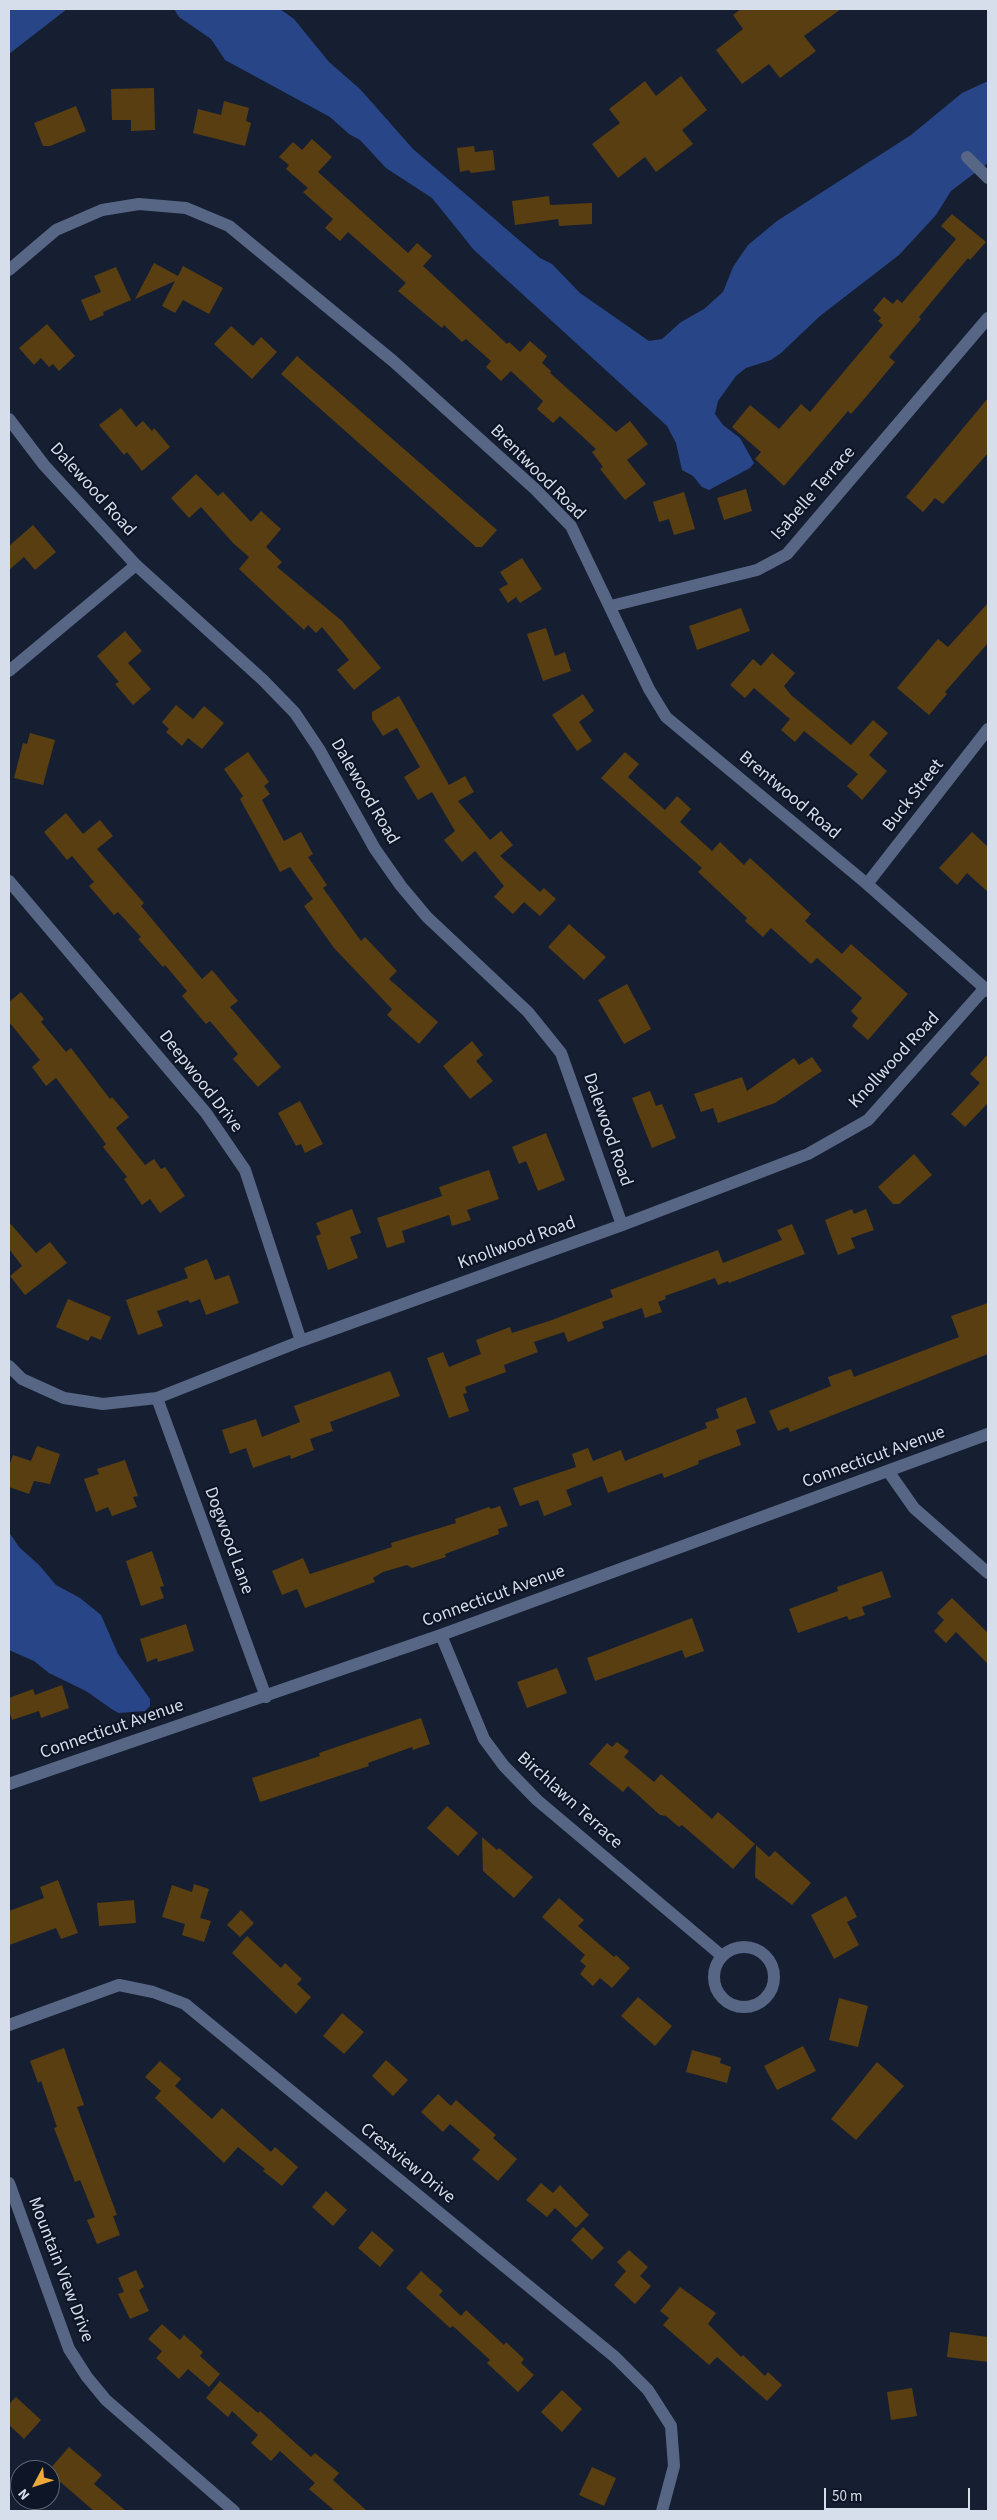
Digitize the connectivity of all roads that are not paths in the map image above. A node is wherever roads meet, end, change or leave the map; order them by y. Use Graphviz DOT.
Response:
graph roads {
  1 [pos="967,157"];
  2 [pos="988,178"];
  3 [pos="9,270"];
  4 [pos="988,318"];
  5 [pos="9,419"];
  6 [pos="136,565"];
  7 [pos="611,606"];
  8 [pos="9,671"];
  9 [pos="988,728"];
  10 [pos="9,881"];
  11 [pos="867,884"];
  12 [pos="987,989"];
  13 [pos="622,1225"];
  14 [pos="302,1341"];
  15 [pos="9,1366"];
  16 [pos="157,1398"];
  17 [pos="988,1434"];
  18 [pos="888,1472"];
  19 [pos="988,1573"];
  20 [pos="441,1635"];
  21 [pos="266,1697"];
  22 [pos="9,1784"];
  23 [pos="722,1956"];
  24 [pos="9,2025"];
  25 [pos="9,2183"];
  26 [pos="234,2511"];
  27 [pos="662,2511"];
  1 -- 2 [label="street"];
  3 -- 7 [label="street, Brentwood Road"];
  4 -- 7 [label="street, Isabelle Terrace"];
  5 -- 6 [label="street, Dalewood Road"];
  6 -- 8 [label="street"];
  6 -- 13 [label="street, Dalewood Road"];
  7 -- 11 [label="street, Brentwood Road"];
  9 -- 11 [label="street, Buck Street"];
  10 -- 14 [label="street, Deepwood Drive"];
  11 -- 12 [label="street, Brentwood Road"];
  12 -- 13 [label="street, Knollwood Road"];
  13 -- 14 [label="street, Knollwood Road"];
  14 -- 16 [label="street, Knollwood Road"];
  15 -- 16 [label="street, Knollwood Road"];
  16 -- 21 [label="street, Dogwood Lane"];
  17 -- 18 [label="street, Connecticut Avenue"];
  18 -- 19 [label="street"];
  18 -- 20 [label="street, Connecticut Avenue"];
  20 -- 21 [label="street, Connecticut Avenue"];
  20 -- 23 [label="street, Birchlawn Terrace"];
  21 -- 22 [label="street, Connecticut Avenue"];
  23 -- 23 [label="street"];
  24 -- 27 [label="street, Crestview Drive"];
  25 -- 26 [label="street, Mountain View Drive"];
}
